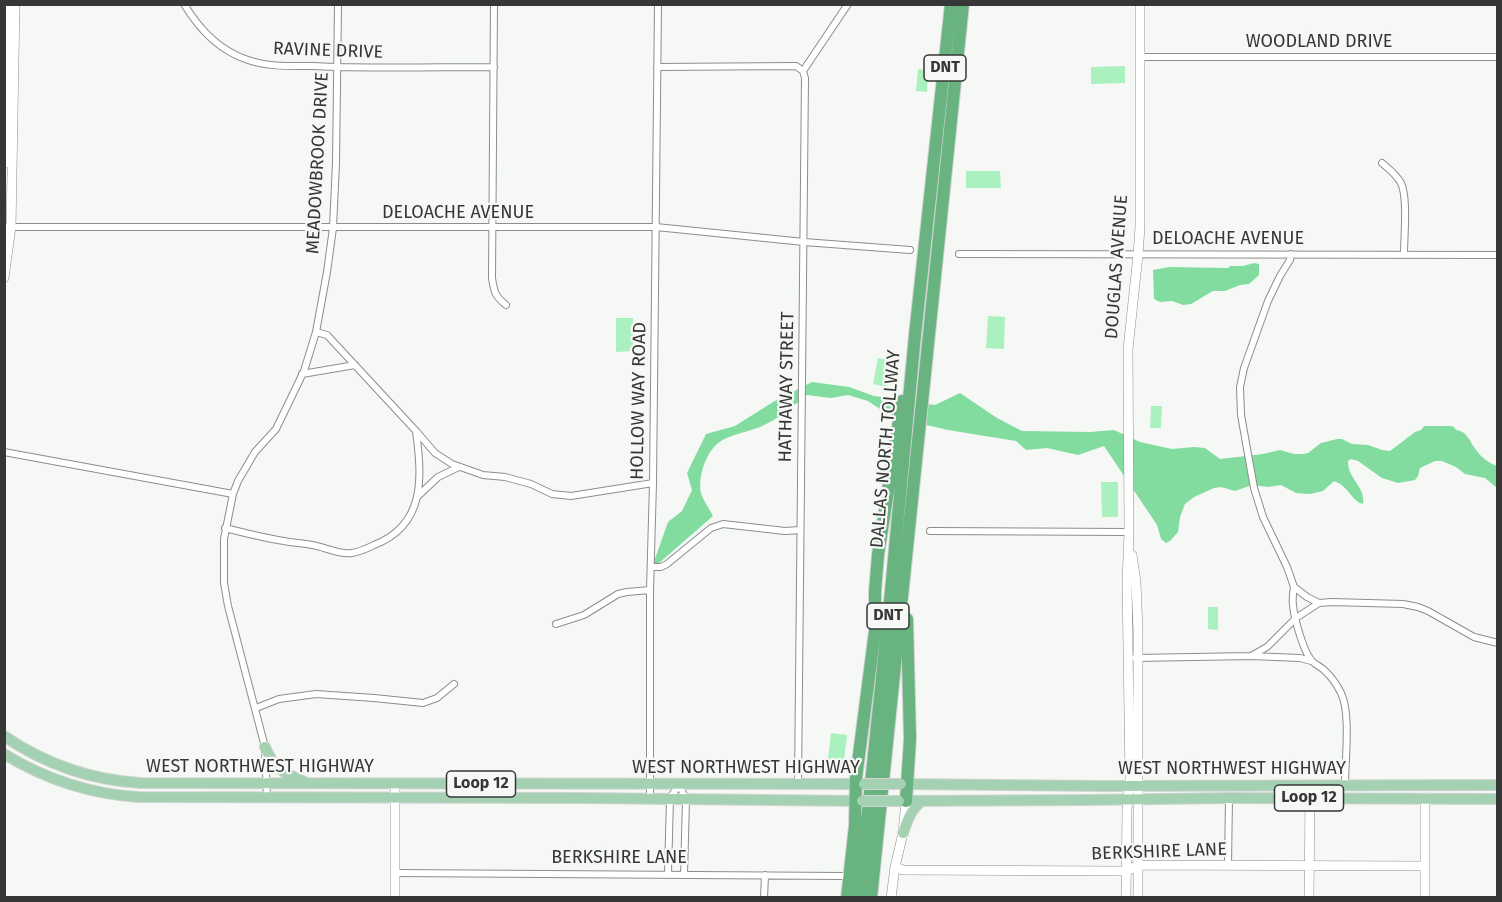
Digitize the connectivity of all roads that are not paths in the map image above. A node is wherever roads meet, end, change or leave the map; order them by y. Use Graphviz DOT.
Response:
graph roads {
  1 [pos="184,4"];
  2 [pos="338,4"];
  3 [pos="494,4"];
  4 [pos="658,4"];
  5 [pos="848,4"];
  6 [pos="951,4"];
  7 [pos="963,4"];
  8 [pos="1140,4"];
  9 [pos="11,9"];
  10 [pos="1140,57"];
  11 [pos="1497,57"];
  12 [pos="494,67"];
  13 [pos="657,67"];
  14 [pos="338,68"];
  15 [pos="803,71"];
  16 [pos="9,92"];
  17 [pos="1382,163"];
  18 [pos="4,164"];
  19 [pos="8,227"];
  20 [pos="656,227"];
  21 [pos="333,228"];
  22 [pos="492,228"];
  23 [pos="804,242"];
  24 [pos="910,250"];
  25 [pos="958,254"];
  26 [pos="1291,254"];
  27 [pos="1404,254"];
  28 [pos="1138,255"];
  29 [pos="1497,255"];
  30 [pos="4,278"];
  31 [pos="506,305"];
  32 [pos="316,332"];
  33 [pos="915,335"];
  34 [pos="355,365"];
  35 [pos="302,374"];
  36 [pos="416,431"];
  37 [pos="4,452"];
  38 [pos="459,467"];
  39 [pos="653,483"];
  40 [pos="233,494"];
  41 [pos="418,496"];
  42 [pos="225,528"];
  43 [pos="800,530"];
  44 [pos="930,531"];
  45 [pos="1129,532"];
  46 [pos="651,567"];
  47 [pos="906,569"];
  48 [pos="1294,587"];
  49 [pos="650,590"];
  50 [pos="1319,603"];
  51 [pos="1296,618"];
  52 [pos="556,624"];
  53 [pos="1497,643"];
  54 [pos="1251,656"];
  55 [pos="1133,658"];
  56 [pos="1311,661"];
  57 [pos="454,684"];
  58 [pos="256,708"];
  59 [pos="4,736"];
  60 [pos="265,747"];
  61 [pos="4,754"];
  62 [pos="140,783"];
  63 [pos="267,784"];
  64 [pos="311,784"];
  65 [pos="395,784"];
  66 [pos="798,784"];
  67 [pos="860,784"];
  68 [pos="904,784"];
  69 [pos="650,785"];
  70 [pos="679,785"];
  71 [pos="1345,785"];
  72 [pos="1379,785"];
  73 [pos="1497,785"];
  74 [pos="1102,786"];
  75 [pos="1133,786"];
  76 [pos="138,797"];
  77 [pos="267,798"];
  78 [pos="395,798"];
  79 [pos="650,798"];
  80 [pos="670,798"];
  81 [pos="1229,798"];
  82 [pos="1310,798"];
  83 [pos="1425,798"];
  84 [pos="686,799"];
  85 [pos="1102,799"];
  86 [pos="1133,799"];
  87 [pos="1497,799"];
  88 [pos="859,801"];
  89 [pos="902,801"];
  90 [pos="922,801"];
  91 [pos="903,833"];
  92 [pos="1309,864"];
  93 [pos="1138,865"];
  94 [pos="1228,865"];
  95 [pos="1425,866"];
  96 [pos="895,867"];
  97 [pos="1126,871"];
  98 [pos="395,873"];
  99 [pos="668,874"];
  100 [pos="684,875"];
  101 [pos="765,875"];
  102 [pos="843,876"];
  103 [pos="395,897"];
  104 [pos="764,897"];
  105 [pos="847,897"];
  106 [pos="859,897"];
  107 [pos="871,897"];
  108 [pos="891,897"];
  109 [pos="1126,897"];
  110 [pos="1138,897"];
  111 [pos="1310,897"];
  112 [pos="1425,897"];
  1 -- 14 [label="street, RAVINE DRIVE"];
  2 -- 14 [label="street, MEADOWBROOK DRIVE"];
  3 -- 12 [label="street"];
  4 -- 13 [label="street, HOLLOW WAY ROAD"];
  5 -- 15 [label="street"];
  6 -- 33 [label="highway, DALLAS NORTH TOLLWAY / DNT"];
  7 -- 47 [label="highway, DALLAS NORTH TOLLWAY / DNT"];
  8 -- 10 [label="street, DOUGLAS AVENUE"];
  9 -- 16 [label="street"];
  10 -- 11 [label="street, WOODLAND DRIVE"];
  10 -- 28 [label="street, DOUGLAS AVENUE"];
  12 -- 14 [label="street, RAVINE DRIVE"];
  12 -- 22 [label="street"];
  13 -- 15 [label="street"];
  13 -- 20 [label="street, HOLLOW WAY ROAD"];
  14 -- 21 [label="street, MEADOWBROOK DRIVE"];
  15 -- 23 [label="street, HATHAWAY STREET"];
  16 -- 18 [label="street"];
  16 -- 19 [label="street"];
  17 -- 27 [label="street"];
  19 -- 21 [label="street, DELOACHE AVENUE"];
  19 -- 30 [label="street"];
  20 -- 22 [label="street, DELOACHE AVENUE"];
  20 -- 23 [label="street, DELOACHE AVENUE"];
  20 -- 39 [label="street, HOLLOW WAY ROAD"];
  21 -- 22 [label="street, DELOACHE AVENUE"];
  21 -- 32 [label="street, MEADOWBROOK DRIVE"];
  22 -- 31 [label="street"];
  23 -- 24 [label="street, DELOACHE AVENUE"];
  23 -- 43 [label="street, HATHAWAY STREET"];
  25 -- 28 [label="street, DELOACHE AVENUE"];
  26 -- 27 [label="street, DELOACHE AVENUE"];
  26 -- 28 [label="street, DELOACHE AVENUE"];
  26 -- 48 [label="street"];
  27 -- 29 [label="street, DELOACHE AVENUE"];
  28 -- 45 [label="street, DOUGLAS AVENUE"];
  32 -- 34 [label="street"];
  32 -- 35 [label="street, MEADOWBROOK DRIVE"];
  33 -- 67 [label="highway"];
  33 -- 106 [label="highway, DALLAS NORTH TOLLWAY / DNT"];
  34 -- 35 [label="street"];
  34 -- 36 [label="street"];
  35 -- 40 [label="street, MEADOWBROOK DRIVE"];
  36 -- 38 [label="street"];
  36 -- 41 [label="street"];
  37 -- 40 [label="street"];
  38 -- 39 [label="street"];
  38 -- 41 [label="street"];
  39 -- 46 [label="street, HOLLOW WAY ROAD"];
  40 -- 42 [label="street, MEADOWBROOK DRIVE"];
  41 -- 42 [label="street"];
  42 -- 58 [label="street, MEADOWBROOK DRIVE"];
  43 -- 46 [label="street"];
  43 -- 66 [label="street, HATHAWAY STREET"];
  44 -- 45 [label="street"];
  45 -- 55 [label="street, DOUGLAS AVENUE"];
  46 -- 49 [label="street, HOLLOW WAY ROAD"];
  47 -- 68 [label="highway"];
  47 -- 107 [label="highway, DALLAS NORTH TOLLWAY / DNT"];
  48 -- 50 [label="street"];
  48 -- 51 [label="street"];
  49 -- 52 [label="street"];
  49 -- 69 [label="street, HOLLOW WAY ROAD"];
  50 -- 51 [label="street"];
  50 -- 53 [label="street"];
  51 -- 54 [label="street"];
  51 -- 56 [label="street"];
  54 -- 55 [label="street"];
  54 -- 56 [label="street"];
  55 -- 75 [label="street, DOUGLAS AVENUE"];
  56 -- 71 [label="street"];
  57 -- 58 [label="street"];
  58 -- 60 [label="street, MEADOWBROOK DRIVE"];
  59 -- 62 [label="main road, WEST NORTHWEST HIGHWAY / Loop 12"];
  60 -- 63 [label="street, MEADOWBROOK DRIVE"];
  60 -- 64 [label="main road"];
  61 -- 76 [label="main road, WEST NORTHWEST HIGHWAY / Loop 12"];
  62 -- 63 [label="main road, WEST NORTHWEST HIGHWAY / Loop 12"];
  62 -- 76 [label="main road"];
  63 -- 64 [label="main road, WEST NORTHWEST HIGHWAY / Loop 12"];
  63 -- 77 [label="street, MEADOWBROOK DRIVE"];
  64 -- 65 [label="main road, WEST NORTHWEST HIGHWAY / Loop 12"];
  65 -- 69 [label="main road, WEST NORTHWEST HIGHWAY / Loop 12"];
  65 -- 78 [label="street"];
  66 -- 67 [label="main road, WEST NORTHWEST HIGHWAY / Loop 12"];
  66 -- 70 [label="main road, WEST NORTHWEST HIGHWAY / Loop 12"];
  67 -- 68 [label="main road, WEST NORTHWEST HIGHWAY / Loop 12, bridge"];
  67 -- 88 [label="highway"];
  68 -- 74 [label="main road, WEST NORTHWEST HIGHWAY / Loop 12"];
  68 -- 89 [label="highway"];
  69 -- 70 [label="main road, WEST NORTHWEST HIGHWAY / Loop 12"];
  69 -- 79 [label="street, HOLLOW WAY ROAD"];
  70 -- 80 [label="street"];
  70 -- 84 [label="street"];
  71 -- 72 [label="main road, WEST NORTHWEST HIGHWAY / Loop 12"];
  71 -- 75 [label="main road, WEST NORTHWEST HIGHWAY / Loop 12"];
  72 -- 73 [label="main road, WEST NORTHWEST HIGHWAY / Loop 12"];
  72 -- 82 [label="main road"];
  74 -- 75 [label="main road, WEST NORTHWEST HIGHWAY / Loop 12"];
  74 -- 85 [label="main road"];
  75 -- 86 [label="street, DOUGLAS AVENUE"];
  76 -- 77 [label="main road, WEST NORTHWEST HIGHWAY / Loop 12"];
  77 -- 78 [label="main road, WEST NORTHWEST HIGHWAY / Loop 12"];
  78 -- 79 [label="main road, WEST NORTHWEST HIGHWAY / Loop 12"];
  78 -- 98 [label="street"];
  79 -- 80 [label="main road, WEST NORTHWEST HIGHWAY / Loop 12"];
  80 -- 84 [label="main road, WEST NORTHWEST HIGHWAY / Loop 12"];
  80 -- 99 [label="street"];
  81 -- 82 [label="main road, WEST NORTHWEST HIGHWAY / Loop 12"];
  81 -- 86 [label="main road, WEST NORTHWEST HIGHWAY / Loop 12"];
  81 -- 94 [label="street"];
  82 -- 83 [label="main road, WEST NORTHWEST HIGHWAY / Loop 12"];
  82 -- 92 [label="street"];
  83 -- 87 [label="main road, WEST NORTHWEST HIGHWAY / Loop 12"];
  83 -- 95 [label="street"];
  84 -- 88 [label="main road, WEST NORTHWEST HIGHWAY / Loop 12"];
  84 -- 100 [label="street"];
  85 -- 86 [label="main road, WEST NORTHWEST HIGHWAY / Loop 12"];
  85 -- 90 [label="main road, WEST NORTHWEST HIGHWAY / Loop 12"];
  86 -- 93 [label="street, DOUGLAS AVENUE"];
  86 -- 97 [label="street, DOUGLAS AVENUE"];
  88 -- 89 [label="main road, WEST NORTHWEST HIGHWAY / Loop 12, bridge"];
  88 -- 105 [label="highway"];
  89 -- 90 [label="main road, WEST NORTHWEST HIGHWAY / Loop 12"];
  89 -- 91 [label="street"];
  90 -- 91 [label="main road"];
  91 -- 96 [label="street"];
  92 -- 94 [label="street, BERKSHIRE LANE"];
  92 -- 95 [label="street, BERKSHIRE LANE"];
  92 -- 111 [label="street"];
  93 -- 94 [label="street, BERKSHIRE LANE"];
  93 -- 97 [label="street, BERKSHIRE LANE"];
  93 -- 110 [label="street, DOUGLAS AVENUE"];
  95 -- 112 [label="street"];
  96 -- 97 [label="street, BERKSHIRE LANE"];
  96 -- 108 [label="street"];
  97 -- 109 [label="street, DOUGLAS AVENUE"];
  98 -- 99 [label="street, BERKSHIRE LANE"];
  98 -- 103 [label="street"];
  99 -- 100 [label="street, BERKSHIRE LANE"];
  100 -- 101 [label="street, BERKSHIRE LANE"];
  101 -- 102 [label="street, BERKSHIRE LANE"];
  101 -- 104 [label="street"];
}
